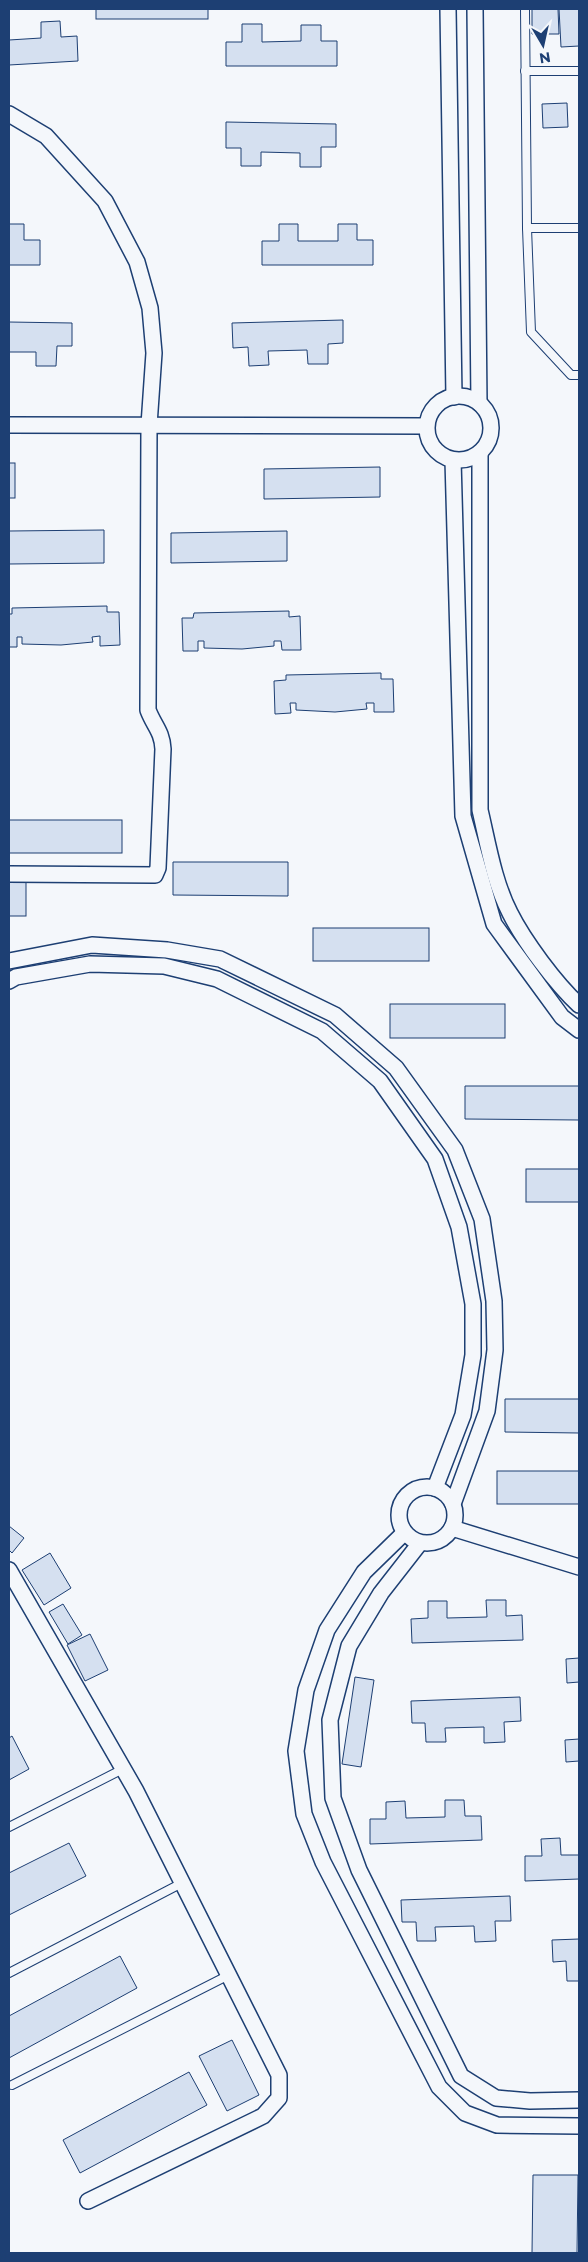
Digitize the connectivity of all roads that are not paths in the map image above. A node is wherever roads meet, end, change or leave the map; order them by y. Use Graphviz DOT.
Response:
graph roads {
  1 [pos="448,9"];
  2 [pos="475,9"];
  3 [pos="525,9"];
  4 [pos="525,71"];
  5 [pos="579,71"];
  6 [pos="9,114"];
  7 [pos="526,228"];
  8 [pos="579,228"];
  9 [pos="579,375"];
  10 [pos="454,397"];
  11 [pos="479,403"];
  12 [pos="9,425"];
  13 [pos="149,425"];
  14 [pos="426,426"];
  15 [pos="480,453"];
  16 [pos="453,460"];
  17 [pos="9,874"];
  18 [pos="9,961"];
  19 [pos="9,980"];
  20 [pos="579,1005"];
  21 [pos="579,1030"];
  22 [pos="435,1488"];
  23 [pos="453,1504"];
  24 [pos="452,1528"];
  25 [pos="404,1533"];
  26 [pos="420,1543"];
  27 [pos="579,1567"];
  28 [pos="9,1570"];
  29 [pos="123,1769"];
  30 [pos="9,1827"];
  31 [pos="182,1883"];
  32 [pos="9,1973"];
  33 [pos="229,1975"];
  34 [pos="12,2085"];
  35 [pos="579,2100"];
  36 [pos="579,2126"];
  37 [pos="88,2201"];
  1 -- 10 [label="street"];
  2 -- 11 [label="street"];
  3 -- 4 [label="lane"];
  4 -- 5 [label="lane"];
  4 -- 7 [label="lane"];
  6 -- 13 [label="street"];
  7 -- 8 [label="lane"];
  7 -- 9 [label="lane"];
  10 -- 11 [label="street"];
  10 -- 14 [label="street"];
  11 -- 15 [label="street"];
  12 -- 13 [label="street"];
  13 -- 14 [label="street"];
  13 -- 17 [label="street"];
  14 -- 16 [label="street"];
  15 -- 16 [label="street"];
  15 -- 20 [label="street"];
  16 -- 21 [label="street"];
  18 -- 23 [label="street"];
  19 -- 22 [label="street"];
  22 -- 23 [label="street"];
  22 -- 25 [label="street"];
  23 -- 24 [label="street"];
  24 -- 26 [label="street"];
  24 -- 27 [label="street"];
  25 -- 26 [label="street"];
  25 -- 36 [label="street"];
  26 -- 35 [label="street"];
  28 -- 29 [label="street"];
  29 -- 30 [label="lane"];
  29 -- 31 [label="street"];
  31 -- 32 [label="lane"];
  31 -- 33 [label="street"];
  33 -- 34 [label="lane"];
  33 -- 37 [label="street"];
}
